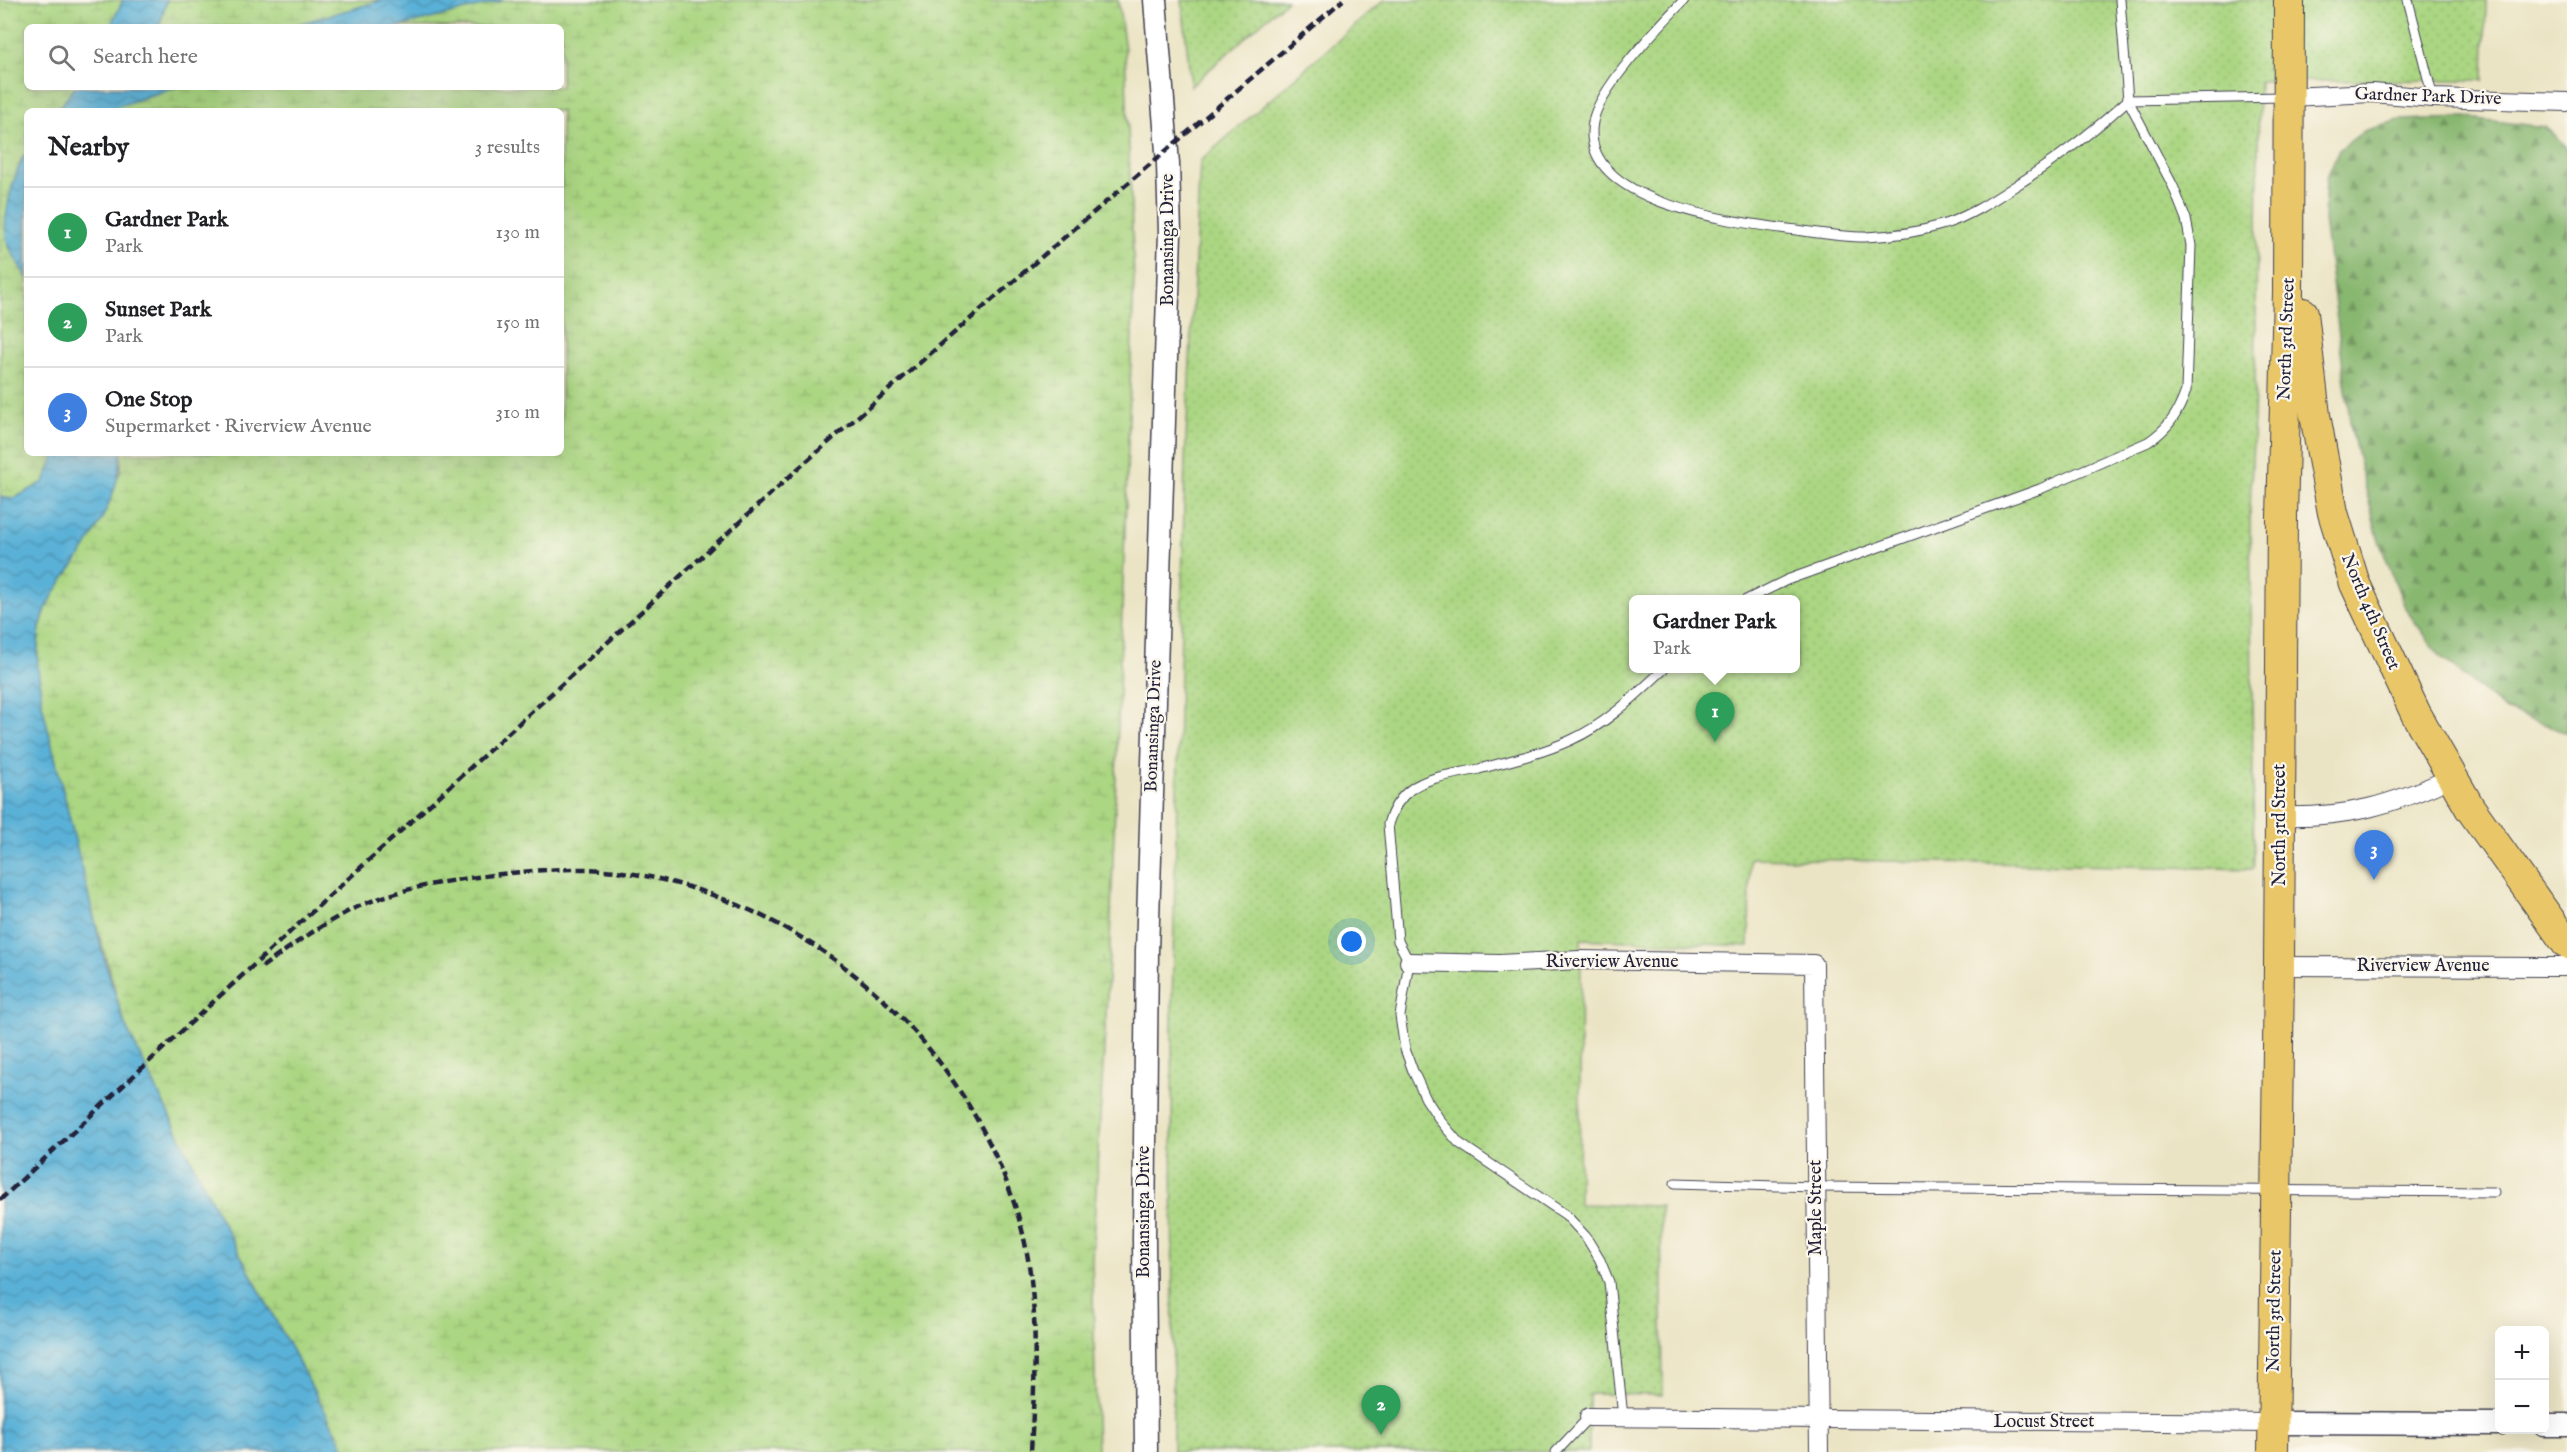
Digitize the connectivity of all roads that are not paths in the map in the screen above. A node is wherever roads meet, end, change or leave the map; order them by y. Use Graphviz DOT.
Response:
graph roads {
  1 [pos="1155,0"];
  2 [pos="1684,0"];
  3 [pos="2120,0"];
  4 [pos="2289,0"];
  5 [pos="2408,0"];
  6 [pos="2290,97"];
  7 [pos="2433,98"];
  8 [pos="2128,100"];
  9 [pos="2567,102"];
  10 [pos="2289,198"];
  11 [pos="1756,595"];
  12 [pos="1660,673"];
  13 [pos="2453,777"];
  14 [pos="2280,816"];
  15 [pos="2567,945"];
  16 [pos="1410,962"];
  17 [pos="1814,964"];
  18 [pos="2279,966"];
  19 [pos="2567,967"];
  20 [pos="1675,1183"];
  21 [pos="1816,1188"];
  22 [pos="2277,1192"];
  23 [pos="2494,1192"];
  24 [pos="1589,1417"];
  25 [pos="1623,1417"];
  26 [pos="1818,1420"];
  27 [pos="2495,1424"];
  28 [pos="2549,1425"];
  29 [pos="2567,1425"];
  30 [pos="2273,1438"];
  31 [pos="1146,1452"];
  32 [pos="1556,1452"];
  33 [pos="1819,1452"];
  1 -- 31 [label="street, Bonansinga Drive"];
  2 -- 8 [label="lane"];
  3 -- 8 [label="lane"];
  4 -- 6 [label="highway"];
  5 -- 7 [label="lane"];
  6 -- 7 [label="street, Gardner Park Drive"];
  6 -- 8 [label="lane"];
  6 -- 10 [label="highway"];
  7 -- 9 [label="street, Gardner Park Drive"];
  8 -- 11 [label="lane"];
  10 -- 13 [label="highway, North 4th Street"];
  10 -- 14 [label="highway, North 3rd Street"];
  12 -- 16 [label="lane"];
  13 -- 14 [label="street"];
  13 -- 15 [label="highway, North 4th Street"];
  14 -- 18 [label="highway, North 3rd Street"];
  16 -- 17 [label="street, Riverview Avenue"];
  16 -- 25 [label="lane"];
  17 -- 21 [label="street, Maple Street"];
  18 -- 19 [label="street, Riverview Avenue"];
  18 -- 22 [label="highway, North 3rd Street"];
  20 -- 21 [label="lane"];
  21 -- 22 [label="lane"];
  21 -- 26 [label="street, Maple Street"];
  22 -- 23 [label="lane"];
  22 -- 30 [label="highway, North 3rd Street"];
  24 -- 25 [label="street, Locust Street"];
  24 -- 32 [label="lane"];
  25 -- 26 [label="street, Locust Street"];
  26 -- 30 [label="street, Locust Street"];
  26 -- 33 [label="street, Maple Street"];
  27 -- 30 [label="street, Locust Street"];
  28 -- 29 [label="street"];
}
